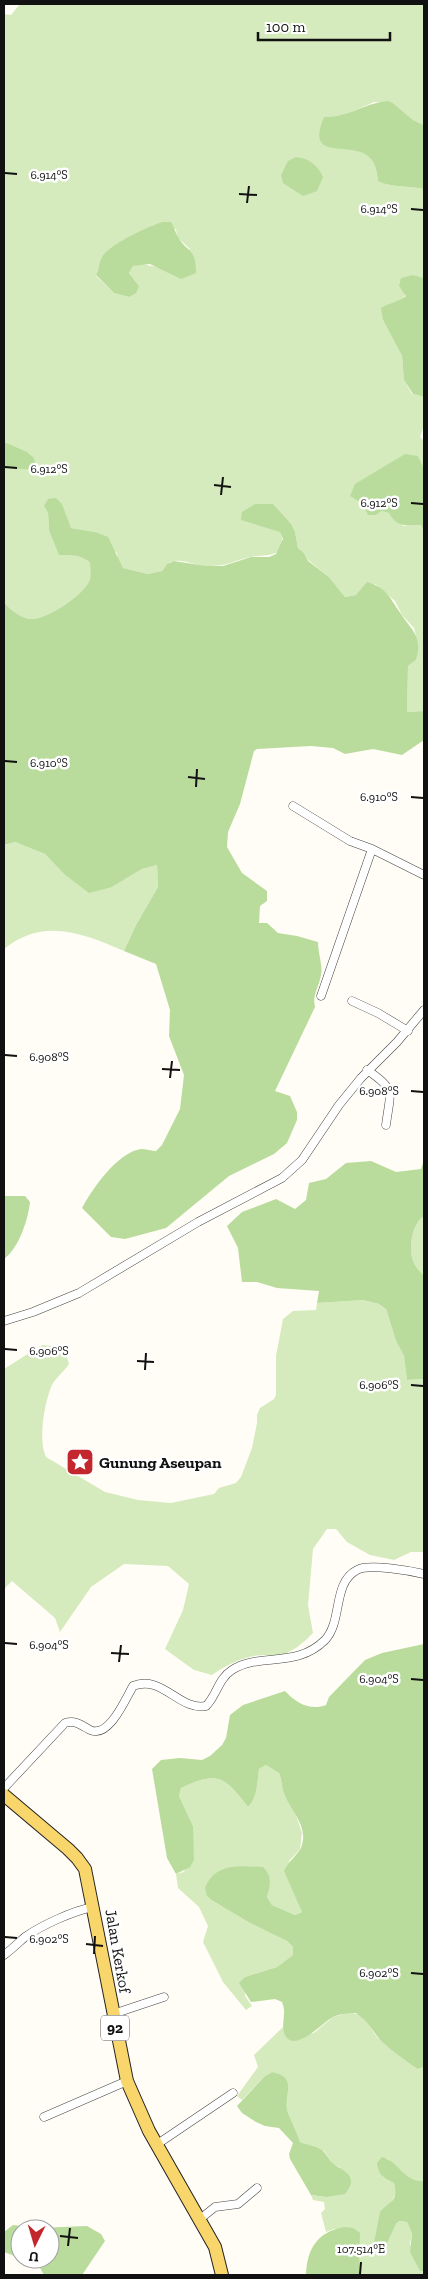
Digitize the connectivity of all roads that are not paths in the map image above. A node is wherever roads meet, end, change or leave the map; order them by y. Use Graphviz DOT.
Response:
graph roads {
  1 [pos="293,806"];
  2 [pos="372,849"];
  3 [pos="424,875"];
  4 [pos="321,996"];
  5 [pos="352,1001"];
  6 [pos="424,1010"];
  7 [pos="416,1020"];
  8 [pos="424,1025"];
  9 [pos="408,1031"];
  10 [pos="368,1070"];
  11 [pos="386,1125"];
  12 [pos="4,1321"];
  13 [pos="424,1574"];
  14 [pos="4,1788"];
  15 [pos="4,1795"];
  16 [pos="93,1907"];
  17 [pos="4,1955"];
  18 [pos="164,1997"];
  19 [pos="113,2014"];
  20 [pos="127,2080"];
  21 [pos="233,2093"];
  22 [pos="44,2118"];
  23 [pos="156,2145"];
  24 [pos="257,2188"];
  25 [pos="200,2219"];
  26 [pos="222,2275"];
  1 -- 2 [label="street"];
  2 -- 3 [label="street"];
  2 -- 4 [label="street"];
  5 -- 9 [label="street"];
  6 -- 7 [label="street"];
  7 -- 8 [label="street"];
  7 -- 9 [label="street"];
  9 -- 10 [label="street"];
  10 -- 11 [label="street"];
  10 -- 12 [label="street"];
  13 -- 14 [label="street"];
  15 -- 16 [label="main road, Jalan Kerkof / 92"];
  16 -- 17 [label="street"];
  16 -- 19 [label="main road, Jalan Kerkof / 92"];
  18 -- 19 [label="street"];
  19 -- 20 [label="main road, Jalan Kerkof / 92"];
  20 -- 22 [label="street"];
  20 -- 23 [label="main road, Jalan Kerkof / 92"];
  21 -- 23 [label="street"];
  23 -- 25 [label="main road, Jalan Kerkof / 92"];
  24 -- 25 [label="street"];
  25 -- 26 [label="main road, Jalan Kerkof / 92"];
}
